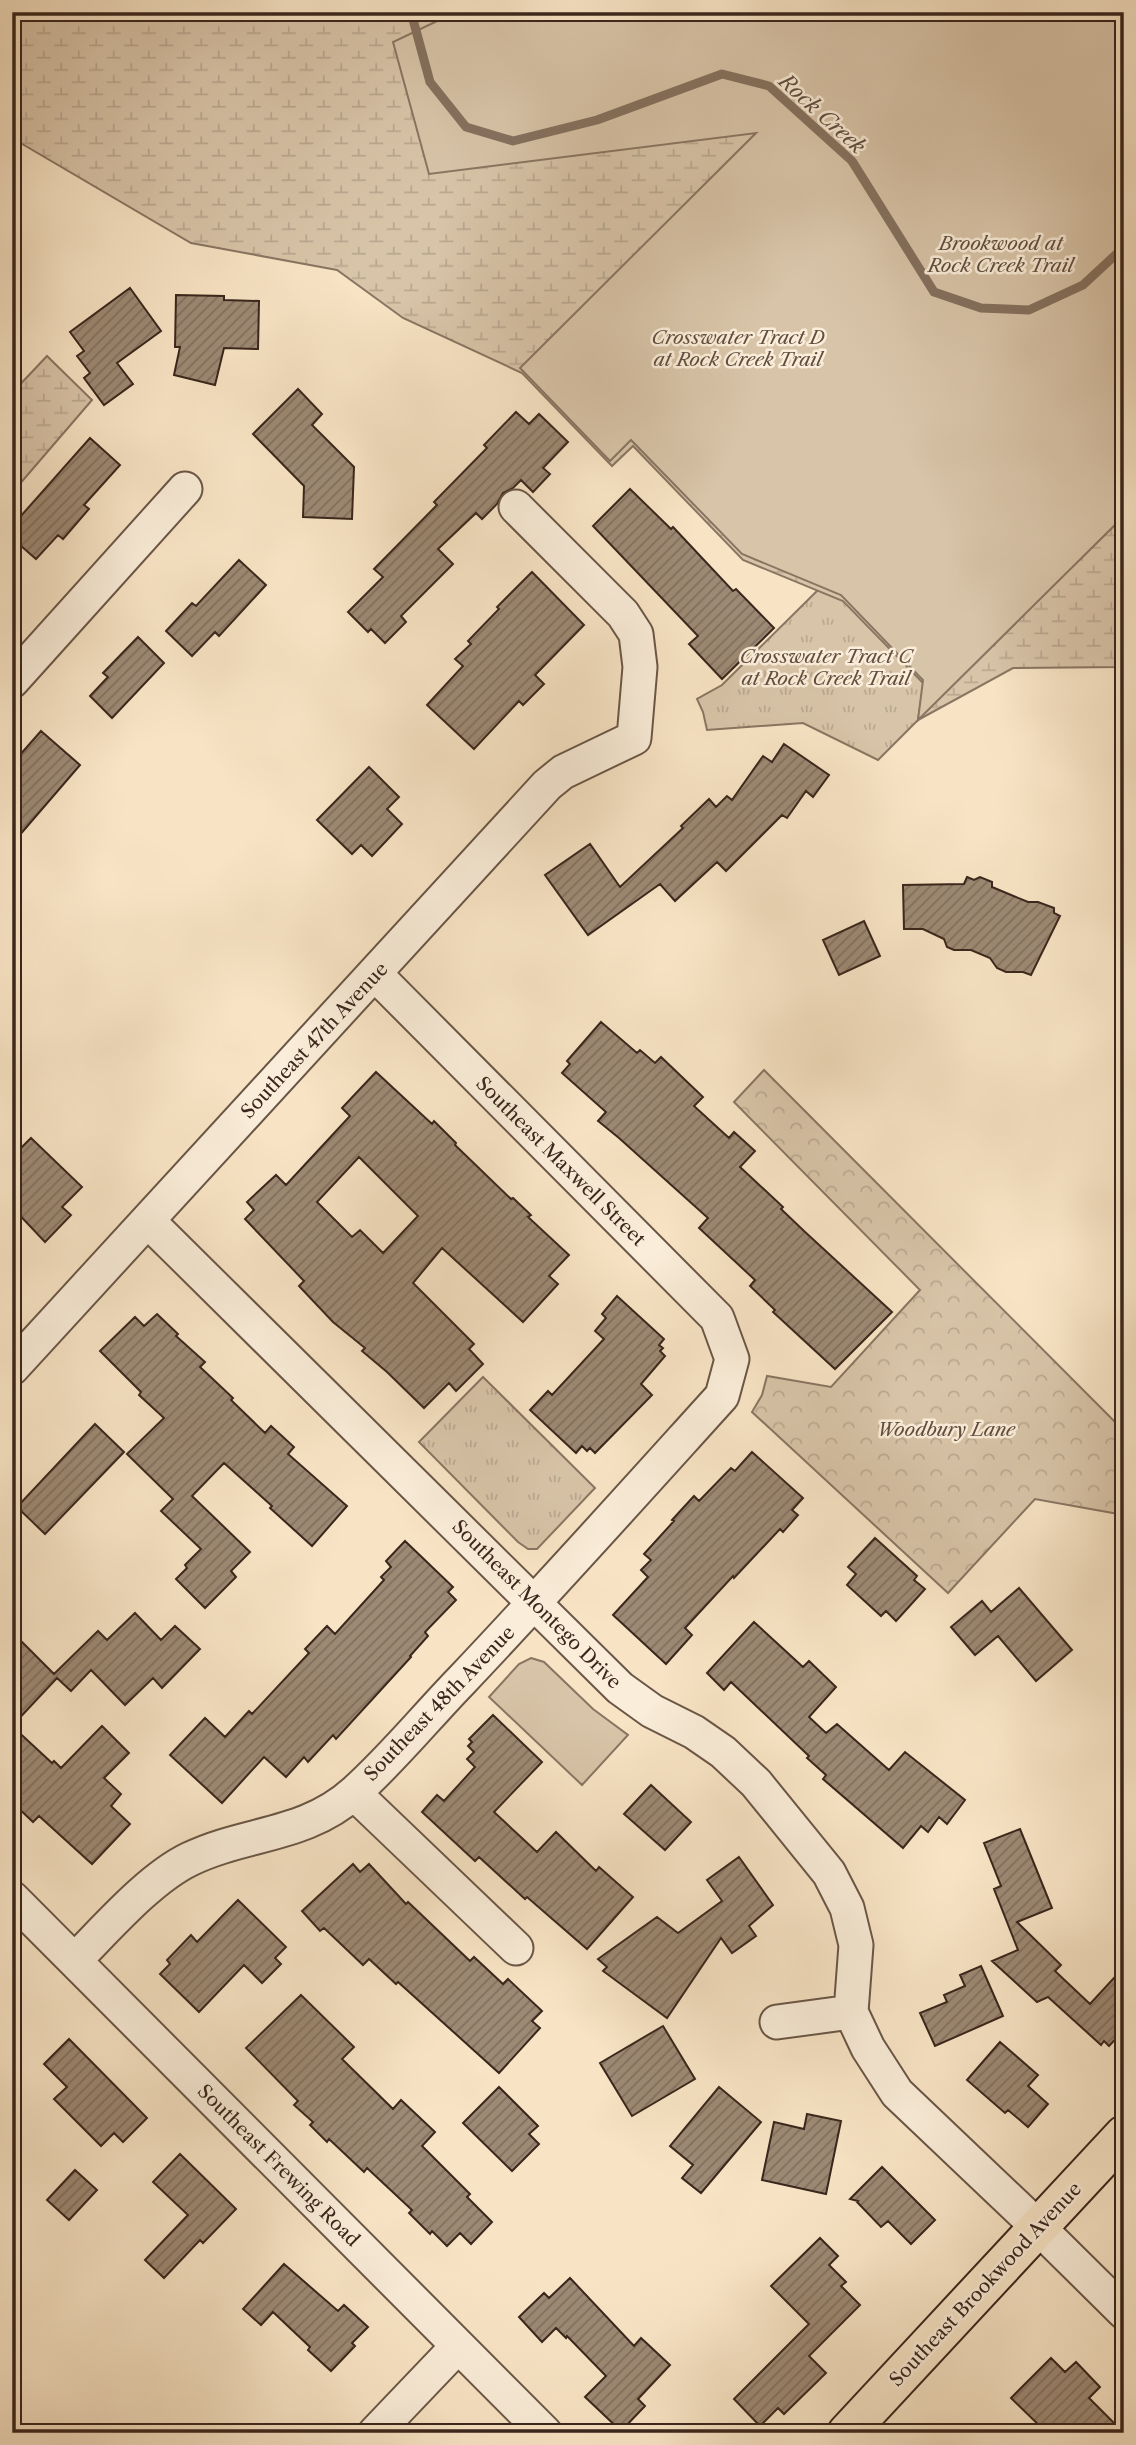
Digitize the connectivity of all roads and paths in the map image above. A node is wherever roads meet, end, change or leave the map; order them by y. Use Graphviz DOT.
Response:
graph roads {
  1 [pos="185,489"];
  2 [pos="516,507"];
  3 [pos="12,681"];
  4 [pos="375,974"];
  5 [pos="148,1221"];
  6 [pos="732,1359"];
  7 [pos="12,1368"];
  8 [pos="535,1602"];
  9 [pos="354,1793"];
  10 [pos="12,1898"];
  11 [pos="516,1948"];
  12 [pos="75,1960"];
  13 [pos="851,2012"];
  14 [pos="778,2022"];
  15 [pos="1124,2134"];
  16 [pos="1038,2227"];
  17 [pos="1124,2312"];
  18 [pos="458,2346"];
  19 [pos="375,2433"];
  20 [pos="545,2433"];
  21 [pos="847,2433"];
  1 -- 3 [label="street"];
  2 -- 4 [label="street, Southeast 47th Avenue"];
  4 -- 5 [label="street, Southeast 47th Avenue"];
  4 -- 6 [label="street, Southeast Maxwell Street"];
  5 -- 7 [label="street, Southeast 47th Avenue"];
  5 -- 8 [label="street, Southeast Montego Drive"];
  6 -- 8 [label="street, Southeast 48th Avenue"];
  8 -- 9 [label="street, Southeast 48th Avenue"];
  8 -- 13 [label="street, Southeast Montego Drive"];
  9 -- 11 [label="street"];
  9 -- 12 [label="street, Southeast 48th Avenue"];
  10 -- 12 [label="street, Southeast Frewing Road"];
  12 -- 18 [label="street, Southeast Frewing Road"];
  13 -- 14 [label="street"];
  13 -- 16 [label="street, Southeast Montego Drive"];
  15 -- 16 [label="main road, Southeast Brookwood Avenue"];
  16 -- 17 [label="street, Southeast Montego Drive"];
  16 -- 21 [label="main road, Southeast Brookwood Avenue"];
  18 -- 19 [label="street"];
  18 -- 20 [label="street, Southeast Frewing Road"];
}
